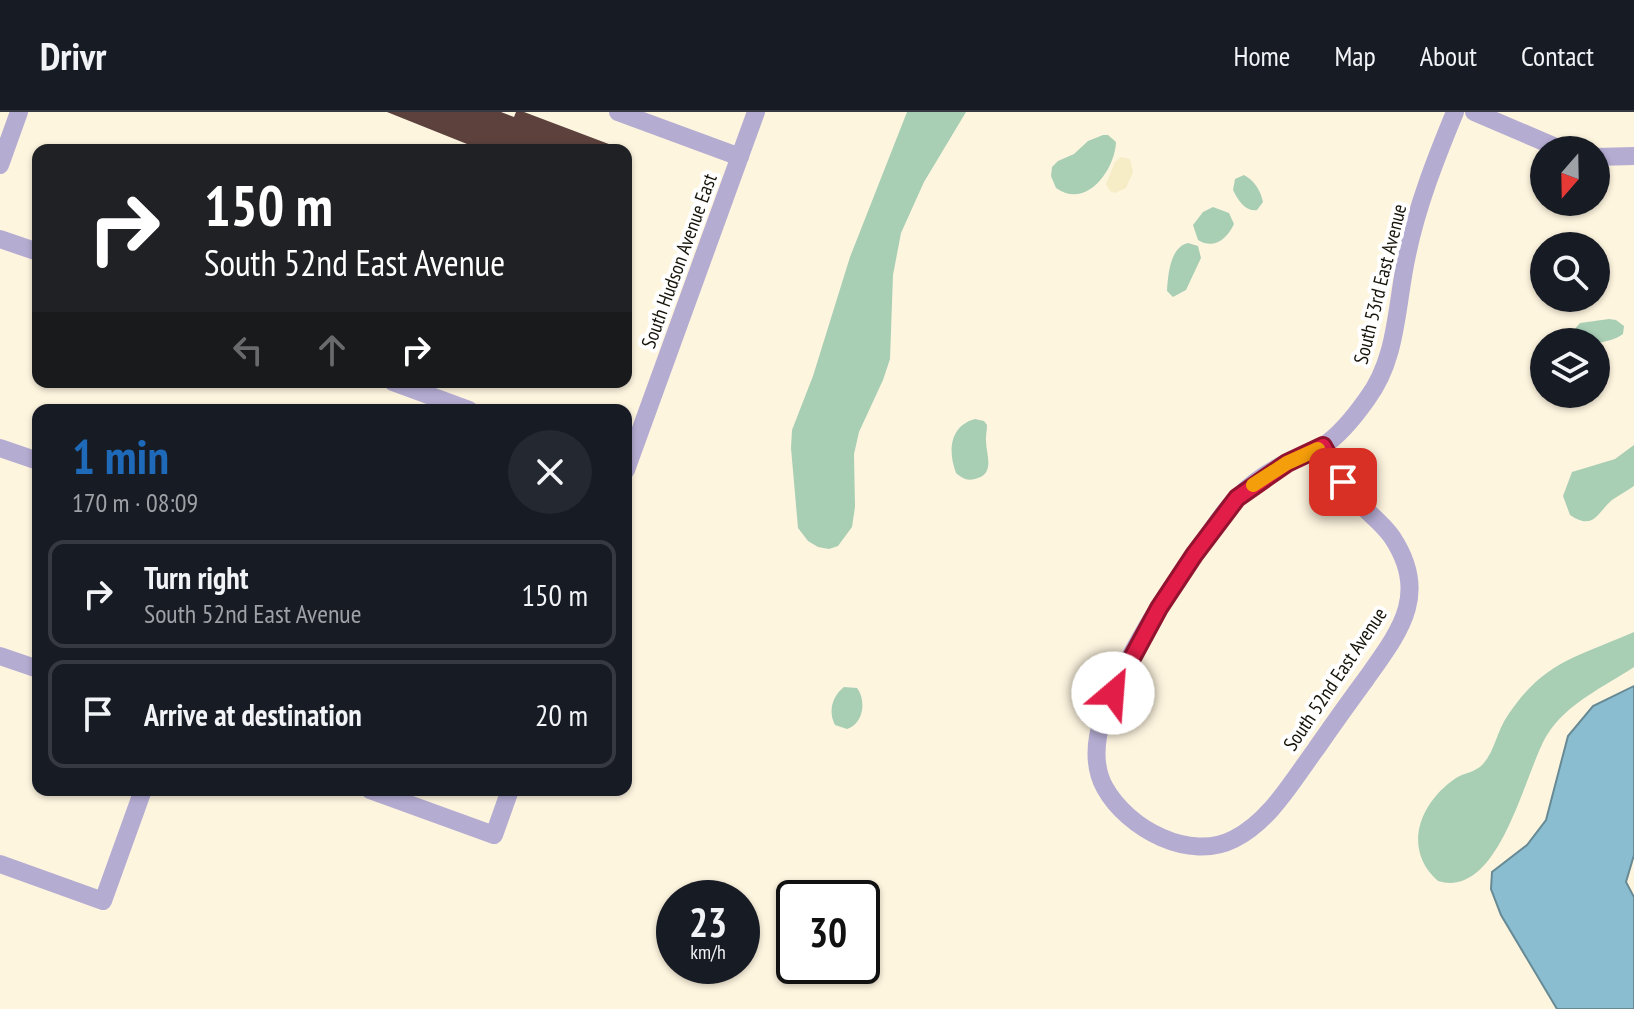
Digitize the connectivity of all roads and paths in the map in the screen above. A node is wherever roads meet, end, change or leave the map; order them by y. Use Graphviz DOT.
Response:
graph roads {
  1 [pos="19,112"];
  2 [pos="618,112"];
  3 [pos="756,112"];
  4 [pos="1455,112"];
  5 [pos="1474,112"];
  6 [pos="1530,136"];
  7 [pos="1634,156"];
  8 [pos="740,157"];
  9 [pos="1610,157"];
  10 [pos="0,165"];
  11 [pos="0,239"];
  12 [pos="32,250"];
  13 [pos="409,388"];
  14 [pos="453,404"];
  15 [pos="1323,446"];
  16 [pos="0,448"];
  17 [pos="632,452"];
  18 [pos="32,459"];
  19 [pos="0,656"];
  20 [pos="32,667"];
  21 [pos="141,796"];
  22 [pos="387,796"];
  23 [pos="508,796"];
  24 [pos="1141,824"];
  25 [pos="0,864"];
  1 -- 10 [label="street"];
  2 -- 8 [label="street"];
  3 -- 8 [label="street, South Hudson Avenue East"];
  4 -- 15 [label="street, South 53rd East Avenue"];
  5 -- 6 [label="street"];
  7 -- 9 [label="street"];
  8 -- 17 [label="street, South Hudson Avenue East"];
  11 -- 12 [label="street"];
  13 -- 14 [label="street"];
  15 -- 24 [label="street, South 53rd East Avenue"];
  15 -- 24 [label="street, South 52nd East Avenue"];
  16 -- 18 [label="street"];
  19 -- 20 [label="street"];
  21 -- 25 [label="street"];
  22 -- 23 [label="street"];
}
